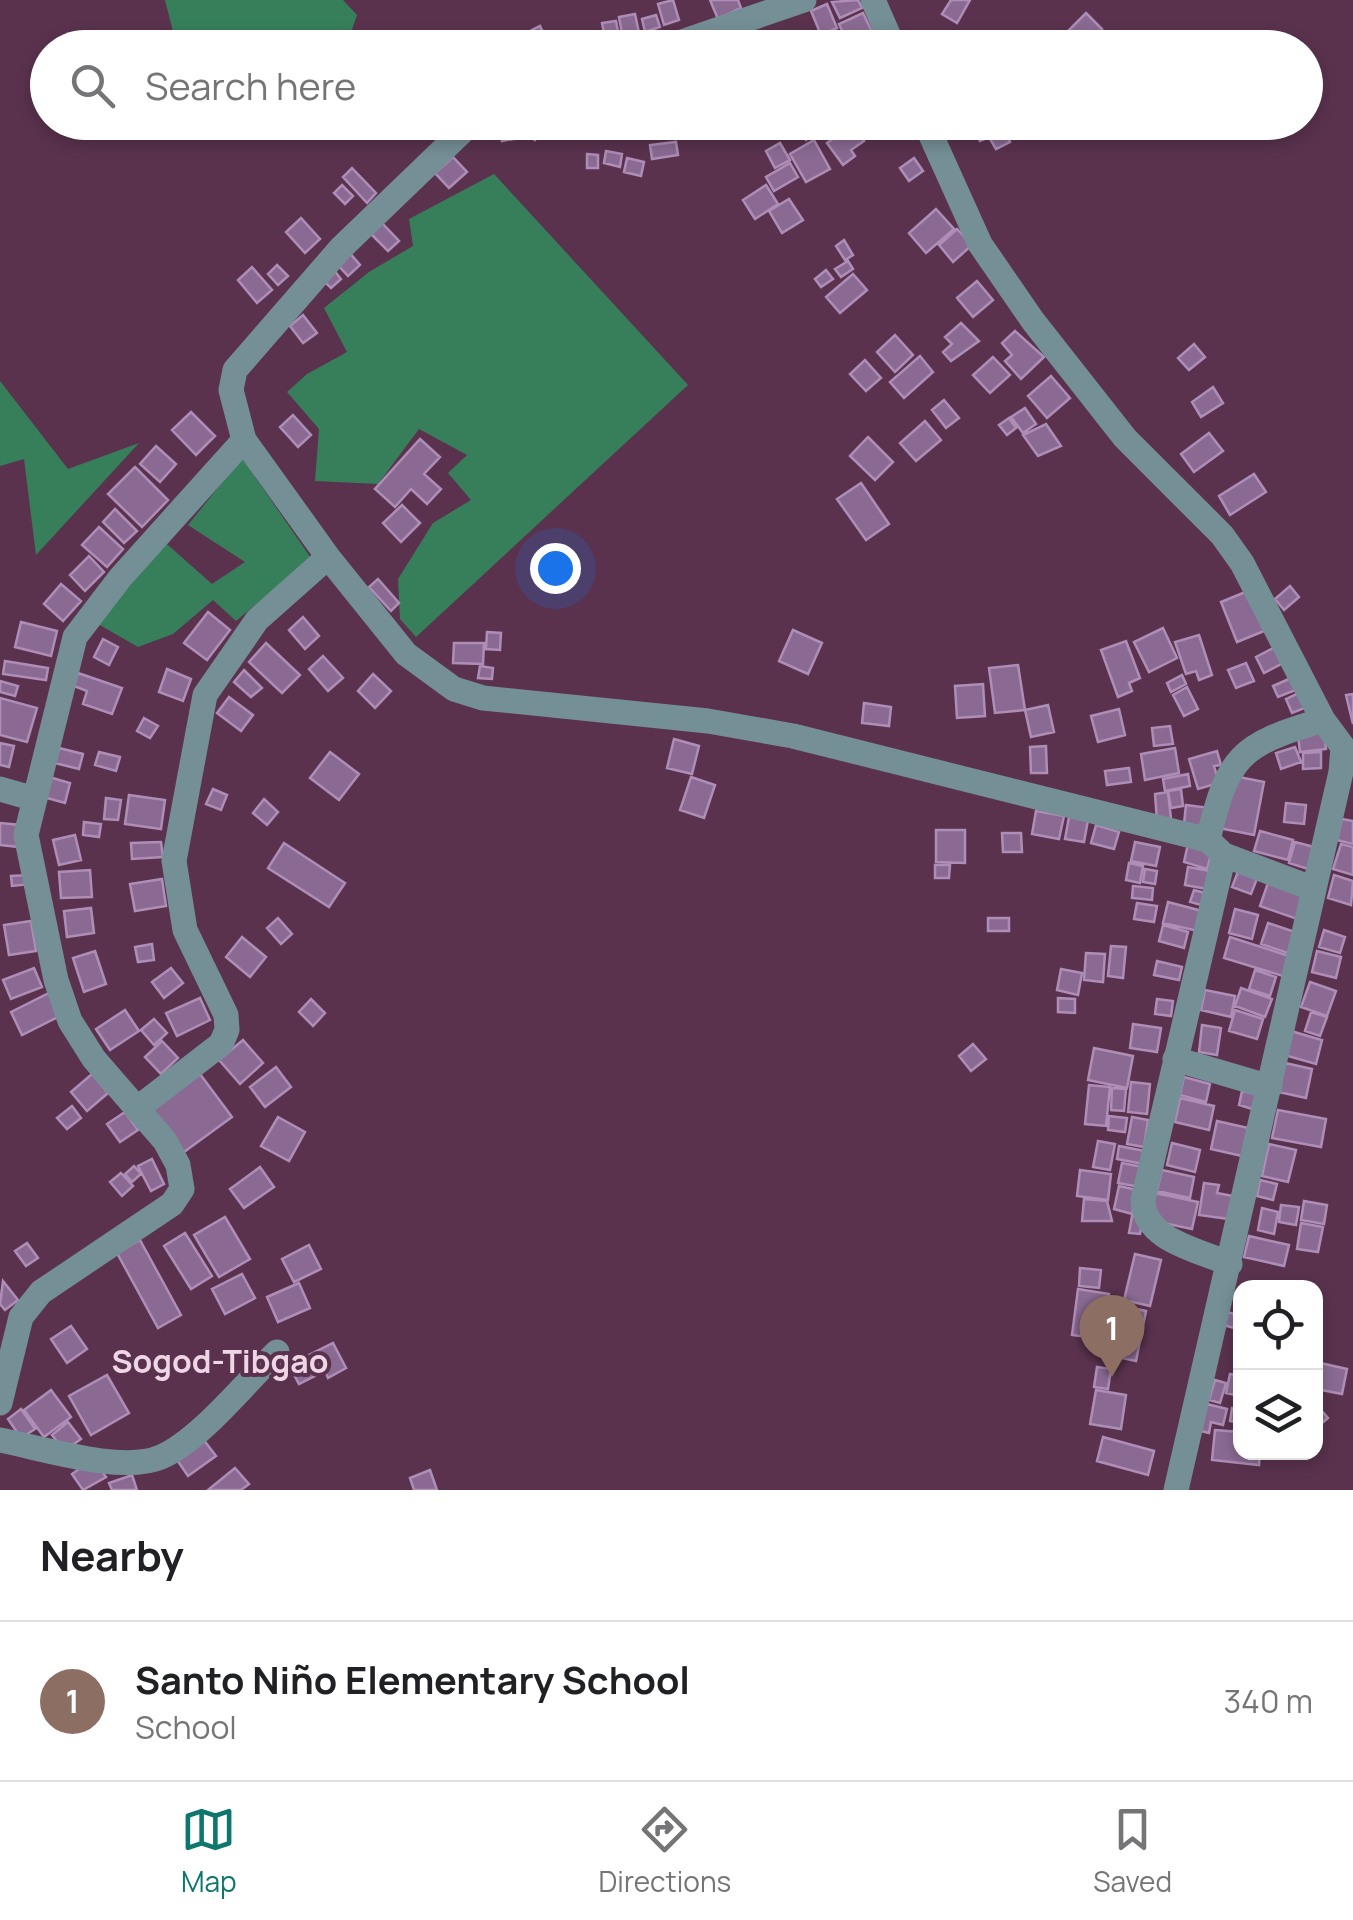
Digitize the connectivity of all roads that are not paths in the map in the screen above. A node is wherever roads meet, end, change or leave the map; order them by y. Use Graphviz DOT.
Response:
graph roads {
  1 [pos="804,0"];
  2 [pos="873,0"];
  3 [pos="716,30"];
  4 [pos="886,30"];
  5 [pos="453,140"];
  6 [pos="933,140"];
  7 [pos="244,440"];
  8 [pos="328,557"];
  9 [pos="1323,720"];
  10 [pos="1348,745"];
  11 [pos="0,789"];
  12 [pos="35,798"];
  13 [pos="1216,848"];
  14 [pos="1314,889"];
  15 [pos="1175,1060"];
  16 [pos="1270,1087"];
  17 [pos="138,1108"];
  18 [pos="1230,1264"];
  19 [pos="277,1352"];
  20 [pos="0,1402"];
  21 [pos="0,1440"];
  22 [pos="1176,1490"];
  1 -- 3 [label="street"];
  2 -- 4 [label="street"];
  5 -- 7 [label="street"];
  6 -- 9 [label="street"];
  7 -- 8 [label="street"];
  7 -- 12 [label="street"];
  8 -- 13 [label="street"];
  8 -- 17 [label="street"];
  9 -- 10 [label="street"];
  9 -- 13 [label="street"];
  10 -- 14 [label="street"];
  11 -- 12 [label="street"];
  12 -- 17 [label="street"];
  13 -- 14 [label="street"];
  13 -- 15 [label="street"];
  14 -- 16 [label="street"];
  15 -- 16 [label="street"];
  15 -- 18 [label="street"];
  16 -- 18 [label="street"];
  17 -- 20 [label="street"];
  18 -- 22 [label="street"];
  19 -- 21 [label="street"];
}
